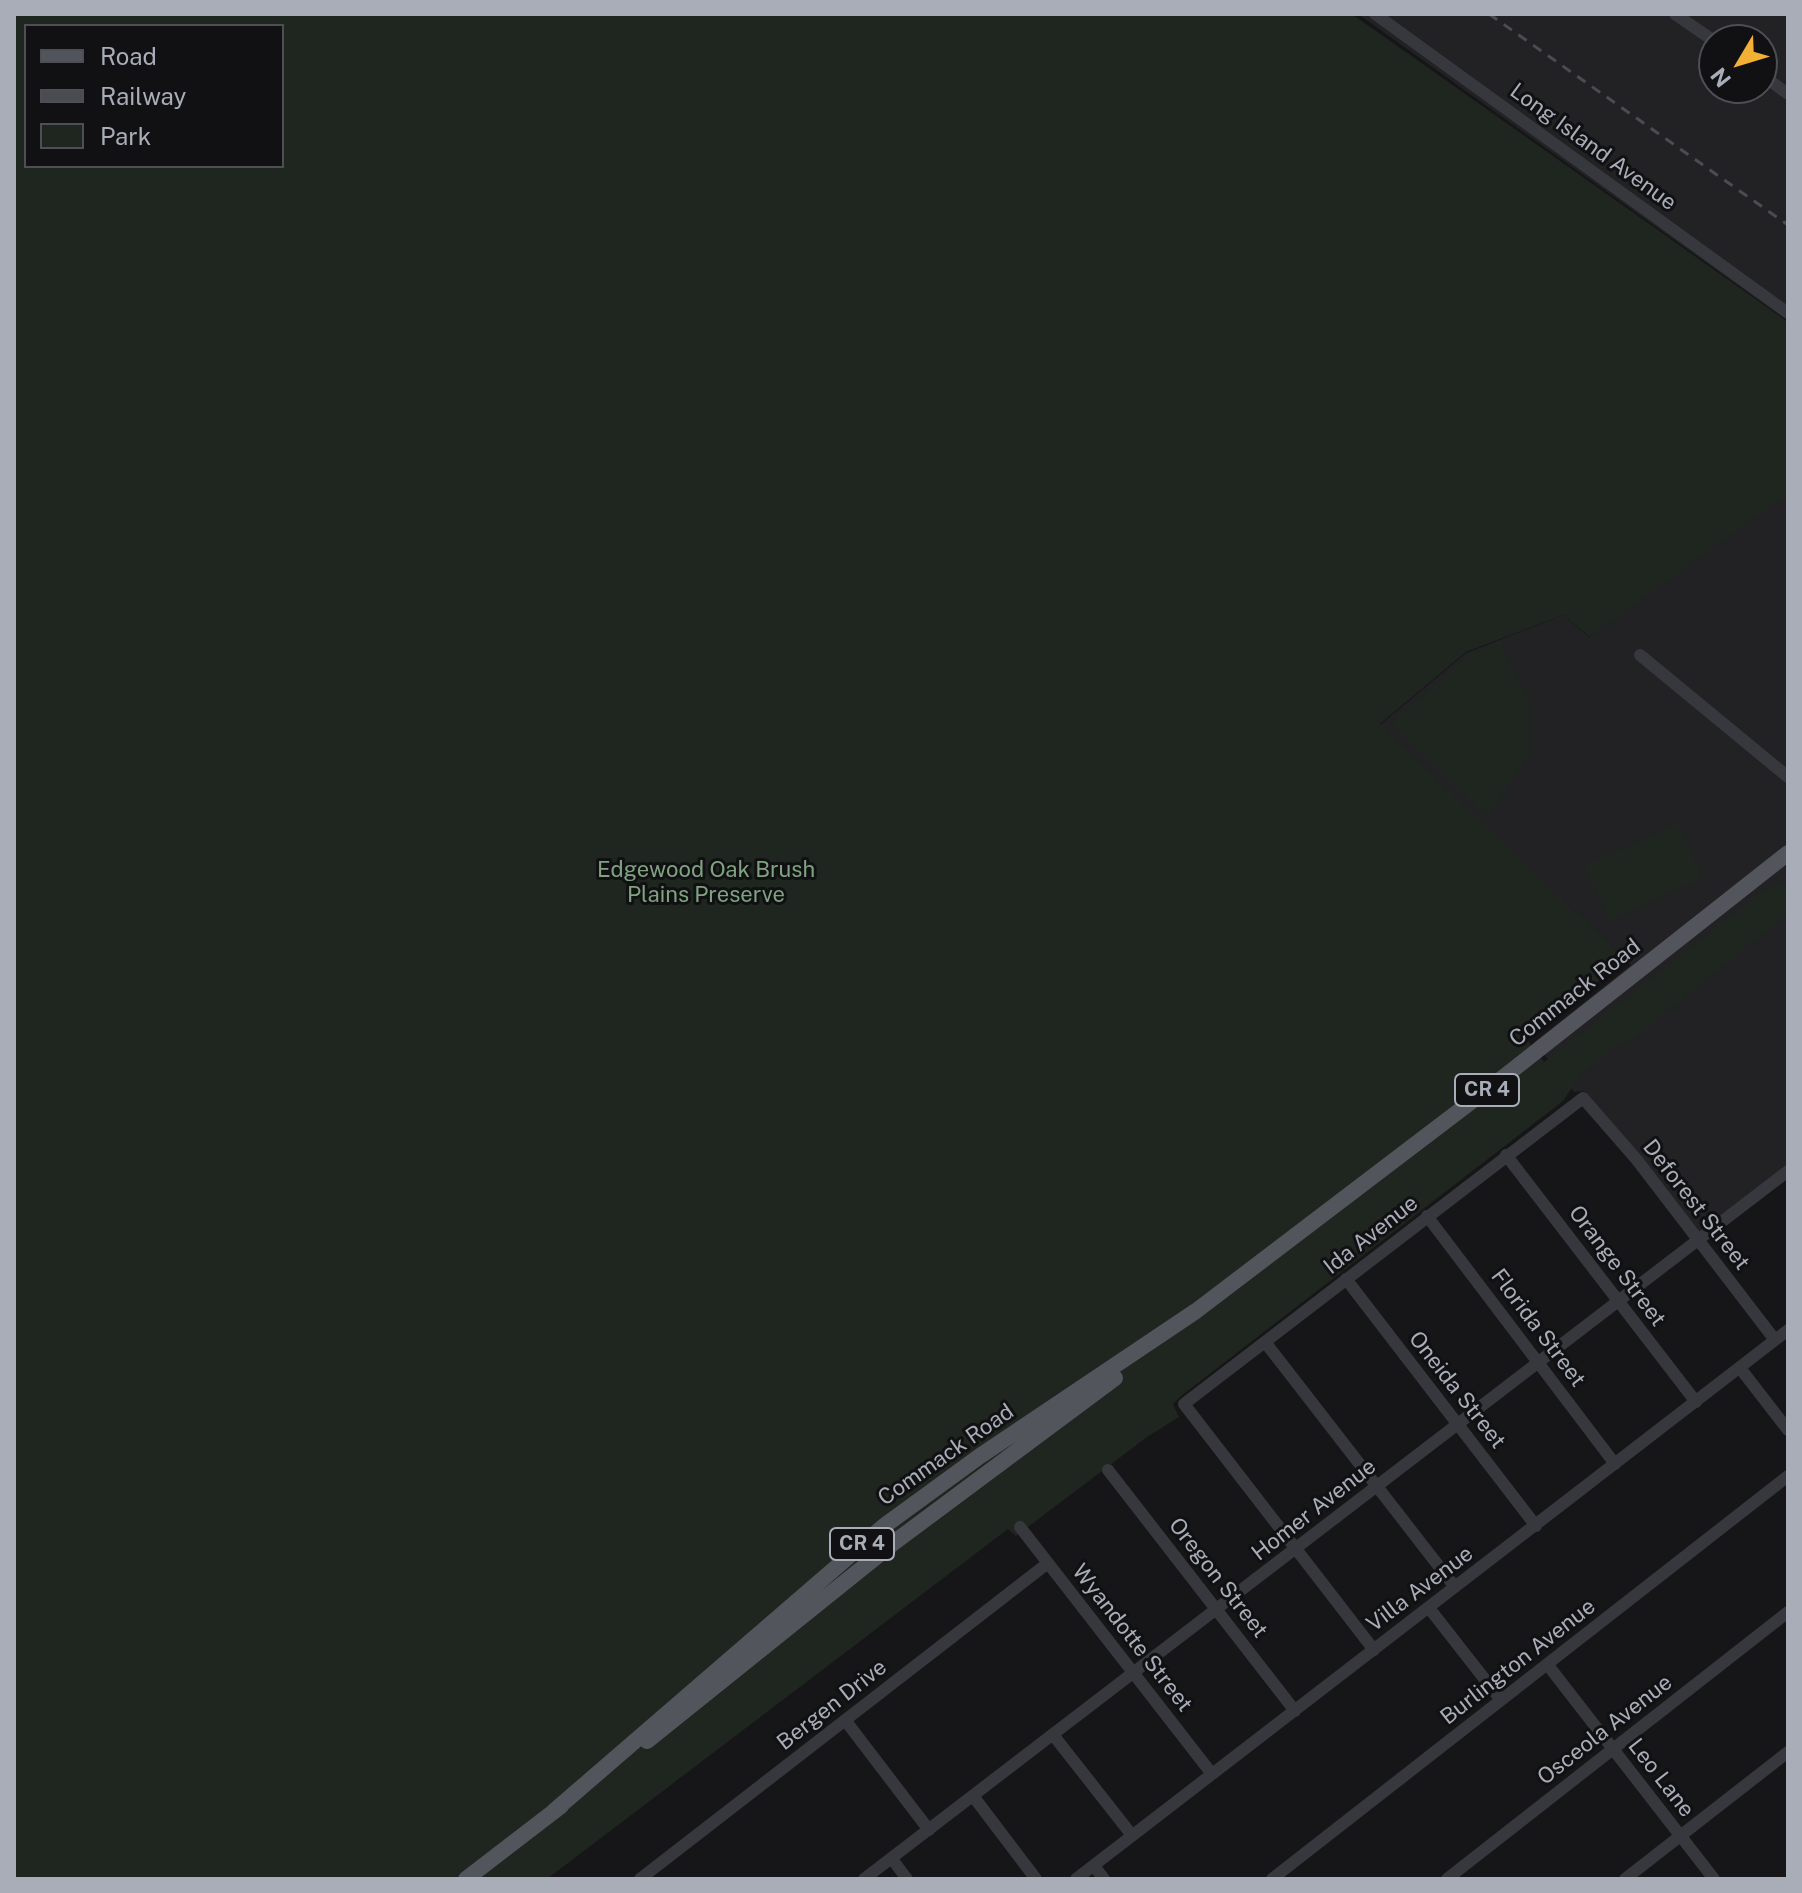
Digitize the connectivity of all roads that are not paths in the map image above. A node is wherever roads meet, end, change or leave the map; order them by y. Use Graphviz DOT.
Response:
graph roads {
  1 [pos="1375,14"];
  2 [pos="1675,14"];
  3 [pos="1698,30"];
  4 [pos="1788,313"];
  5 [pos="1640,655"];
  6 [pos="1788,777"];
  7 [pos="1788,853"];
  8 [pos="1781,863"];
  9 [pos="1583,1098"];
  10 [pos="1506,1155"];
  11 [pos="1783,1174"];
  12 [pos="1788,1191"];
  13 [pos="1427,1216"];
  14 [pos="1698,1240"];
  15 [pos="1346,1279"];
  16 [pos="1618,1301"];
  17 [pos="1788,1330"];
  18 [pos="1775,1340"];
  19 [pos="1265,1342"];
  20 [pos="1539,1362"];
  21 [pos="1740,1368"];
  22 [pos="1696,1402"];
  23 [pos="1458,1424"];
  24 [pos="1788,1430"];
  25 [pos="1615,1464"];
  26 [pos="1108,1470"];
  27 [pos="1788,1476"];
  28 [pos="1377,1487"];
  29 [pos="1536,1526"];
  30 [pos="1020,1527"];
  31 [pos="1297,1550"];
  32 [pos="1048,1563"];
  33 [pos="1455,1587"];
  34 [pos="1429,1608"];
  35 [pos="1217,1610"];
  36 [pos="1788,1612"];
  37 [pos="1374,1650"];
  38 [pos="1547,1664"];
  39 [pos="1135,1673"];
  40 [pos="1501,1700"];
  41 [pos="1295,1711"];
  42 [pos="845,1720"];
  43 [pos="1054,1736"];
  44 [pos="1613,1749"];
  45 [pos="1788,1752"];
  46 [pos="1212,1774"];
  47 [pos="973,1796"];
  48 [pos="929,1830"];
  49 [pos="1131,1834"];
  50 [pos="1680,1836"];
  51 [pos="892,1859"];
  52 [pos="1094,1866"];
  53 [pos="466,1879"];
  54 [pos="640,1879"];
  55 [pos="864,1879"];
  56 [pos="907,1879"];
  57 [pos="1036,1879"];
  58 [pos="1076,1879"];
  59 [pos="1104,1879"];
  60 [pos="1272,1879"];
  61 [pos="1447,1879"];
  62 [pos="1625,1879"];
  63 [pos="1714,1879"];
  1 -- 4 [label="street, Long Island Avenue"];
  2 -- 3 [label="street"];
  5 -- 6 [label="street"];
  7 -- 8 [label="main road, Commack Road / CR 4"];
  8 -- 53 [label="main road, Commack Road / CR 4"];
  9 -- 10 [label="street, Ida Avenue"];
  9 -- 14 [label="street, Deforest Street"];
  10 -- 13 [label="street, Ida Avenue"];
  10 -- 16 [label="street, Orange Street"];
  11 -- 12 [label="street"];
  11 -- 14 [label="street, Homer Avenue"];
  13 -- 15 [label="street, Ida Avenue"];
  13 -- 20 [label="street, Florida Street"];
  14 -- 16 [label="street, Homer Avenue"];
  14 -- 18 [label="street, Deforest Street"];
  15 -- 19 [label="street, Ida Avenue"];
  15 -- 23 [label="street, Oneida Street"];
  16 -- 20 [label="street, Homer Avenue"];
  16 -- 22 [label="street, Orange Street"];
  17 -- 18 [label="street, Villa Avenue"];
  18 -- 21 [label="street, Villa Avenue"];
  19 -- 28 [label="street"];
  19 -- 31 [label="street, Ida Avenue"];
  20 -- 23 [label="street, Homer Avenue"];
  20 -- 25 [label="street, Florida Street"];
  21 -- 22 [label="street, Villa Avenue"];
  21 -- 24 [label="street"];
  22 -- 25 [label="street, Villa Avenue"];
  23 -- 28 [label="street, Homer Avenue"];
  23 -- 29 [label="street, Oneida Street"];
  25 -- 29 [label="street, Villa Avenue"];
  26 -- 35 [label="street, Oregon Street"];
  27 -- 38 [label="street, Burlington Avenue"];
  28 -- 31 [label="street, Homer Avenue"];
  28 -- 33 [label="street"];
  29 -- 33 [label="street, Villa Avenue"];
  30 -- 32 [label="street, Wyandotte Street"];
  31 -- 35 [label="street, Homer Avenue"];
  31 -- 37 [label="street"];
  32 -- 39 [label="street, Wyandotte Street"];
  32 -- 42 [label="street, Bergen Drive"];
  33 -- 34 [label="street, Villa Avenue"];
  34 -- 37 [label="street, Villa Avenue"];
  34 -- 40 [label="street"];
  35 -- 39 [label="street, Homer Avenue"];
  35 -- 41 [label="street, Oregon Street"];
  36 -- 44 [label="street, Osceola Avenue"];
  37 -- 41 [label="street, Villa Avenue"];
  38 -- 40 [label="street, Burlington Avenue"];
  38 -- 44 [label="street, Leo Lane"];
  39 -- 43 [label="street, Homer Avenue"];
  39 -- 46 [label="street, Wyandotte Street"];
  40 -- 60 [label="street, Burlington Avenue"];
  41 -- 46 [label="street, Villa Avenue"];
  42 -- 48 [label="street"];
  42 -- 54 [label="street, Bergen Drive"];
  43 -- 47 [label="street, Homer Avenue"];
  43 -- 49 [label="street"];
  44 -- 50 [label="street, Leo Lane"];
  44 -- 61 [label="street, Osceola Avenue"];
  45 -- 50 [label="street"];
  46 -- 49 [label="street, Villa Avenue"];
  47 -- 48 [label="street, Homer Avenue"];
  47 -- 57 [label="street"];
  48 -- 51 [label="street, Homer Avenue"];
  49 -- 52 [label="street, Villa Avenue"];
  50 -- 62 [label="street"];
  50 -- 63 [label="street, Leo Lane"];
  51 -- 55 [label="street, Homer Avenue"];
  51 -- 56 [label="street"];
  52 -- 58 [label="street, Villa Avenue"];
  52 -- 59 [label="street"];
}
